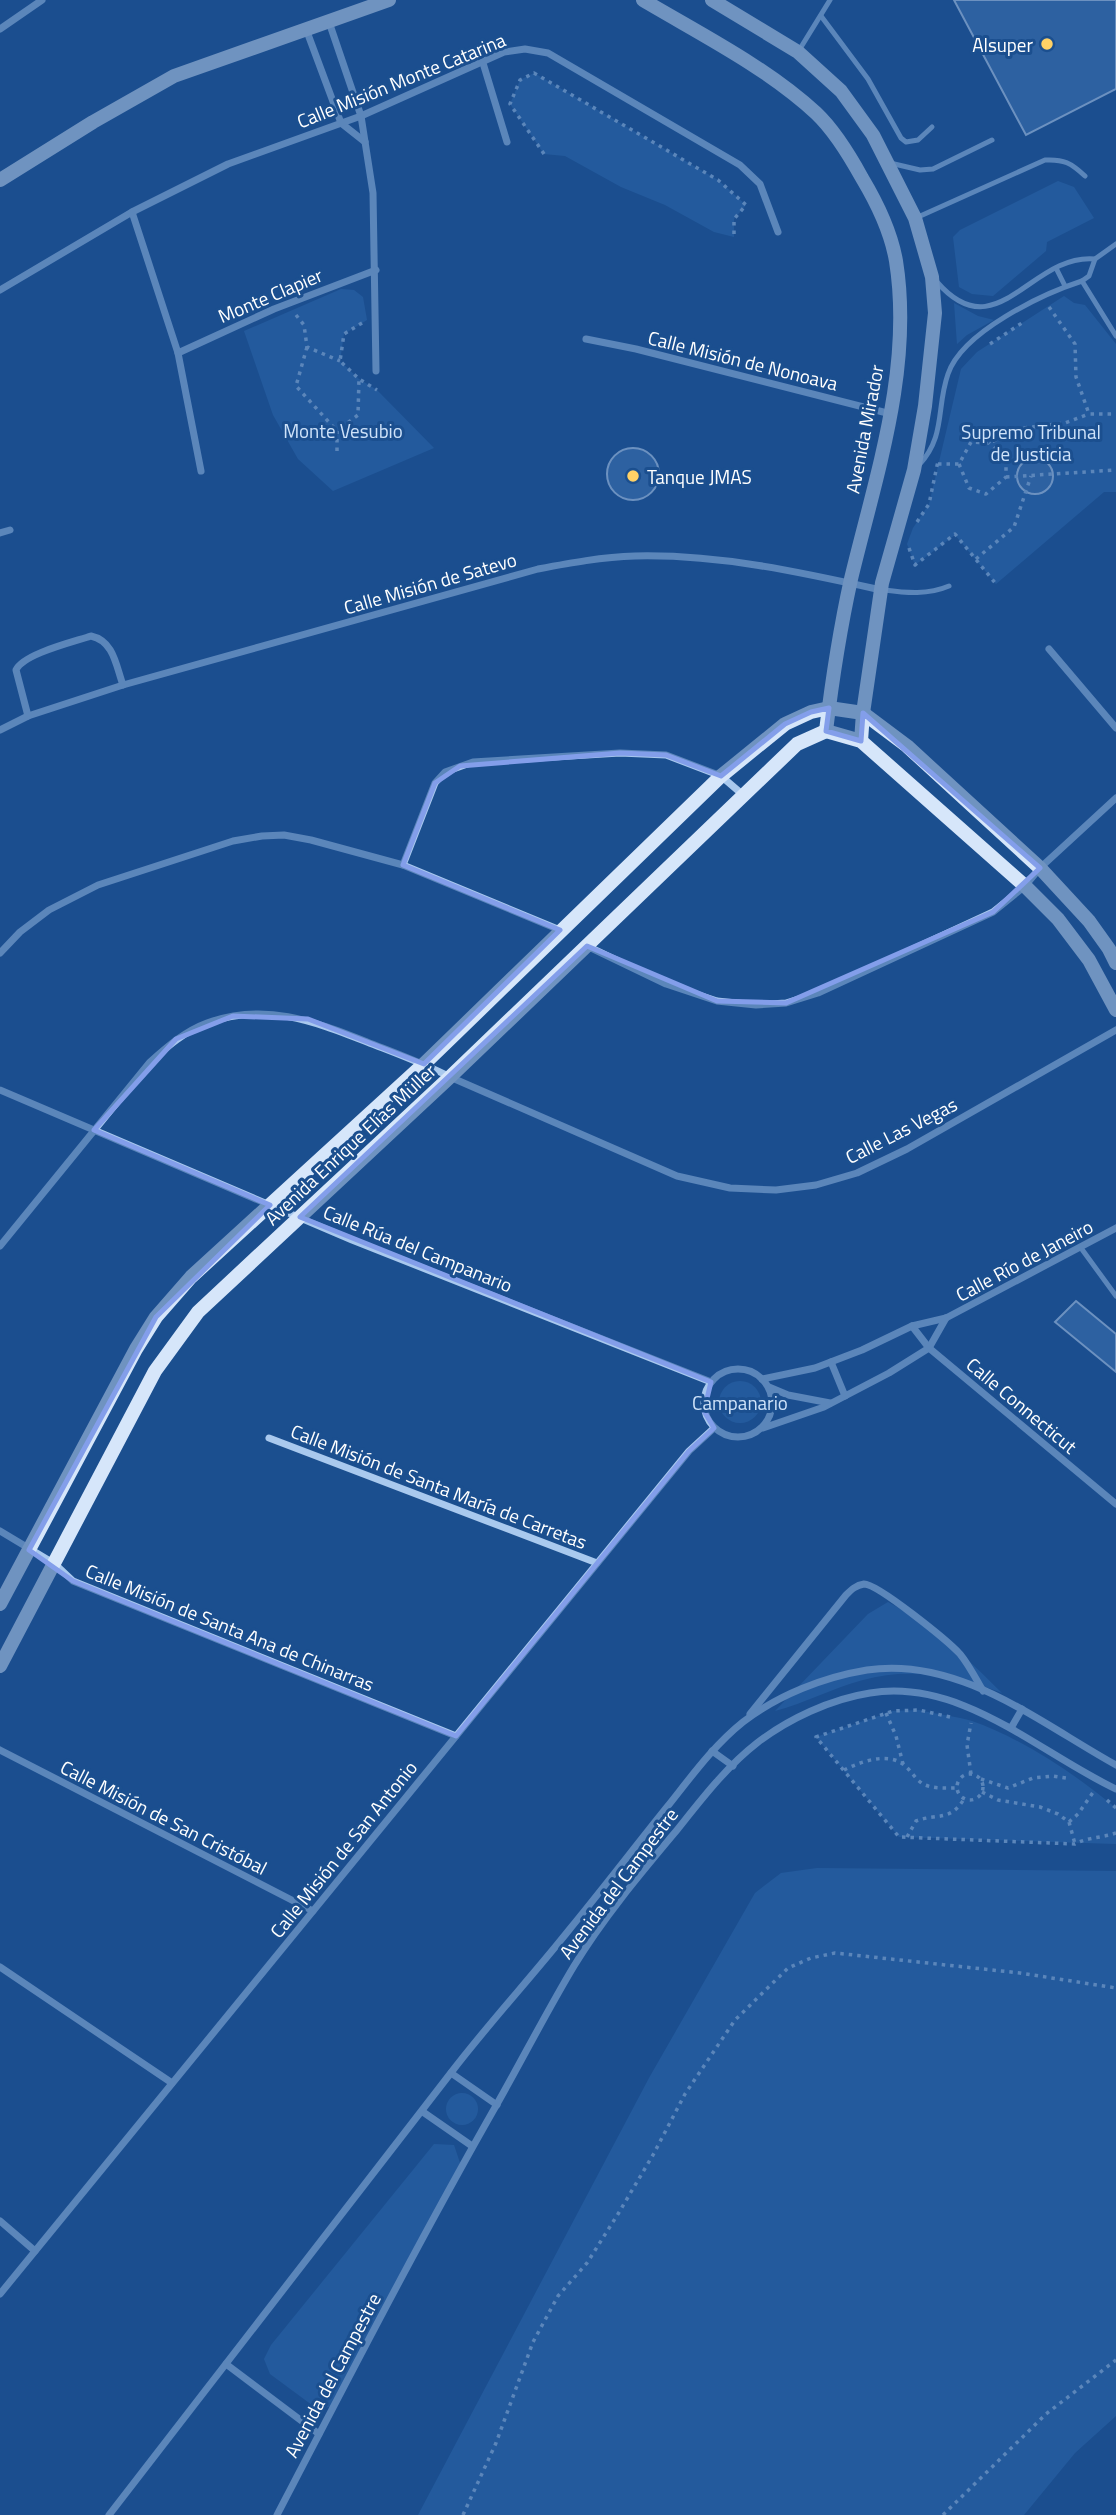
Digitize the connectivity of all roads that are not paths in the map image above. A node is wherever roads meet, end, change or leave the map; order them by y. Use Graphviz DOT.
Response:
graph roads {
  1 [pos="42,0"];
  2 [pos="389,0"];
  3 [pos="643,0"];
  4 [pos="712,0"];
  5 [pos="830,0"];
  6 [pos="821,16"];
  7 [pos="329,22"];
  8 [pos="0,29"];
  9 [pos="306,29"];
  10 [pos="798,52"];
  11 [pos="483,62"];
  12 [pos="361,116"];
  13 [pos="341,123"];
  14 [pos="932,127"];
  15 [pos="992,140"];
  16 [pos="507,142"];
  17 [pos="365,143"];
  18 [pos="887,162"];
  19 [pos="1085,176"];
  20 [pos="0,180"];
  21 [pos="132,212"];
  22 [pos="915,218"];
  23 [pos="778,232"];
  24 [pos="1116,244"];
  25 [pos="1095,259"];
  26 [pos="1056,268"];
  27 [pos="376,270"];
  28 [pos="932,276"];
  29 [pos="1082,281"];
  30 [pos="1065,286"];
  31 [pos="0,290"];
  32 [pos="1116,336"];
  33 [pos="586,339"];
  34 [pos="178,353"];
  35 [pos="376,371"];
  36 [pos="891,414"];
  37 [pos="914,470"];
  38 [pos="201,471"];
  39 [pos="10,530"];
  40 [pos="0,533"];
  41 [pos="850,583"];
  42 [pos="949,586"];
  43 [pos="881,590"];
  44 [pos="1049,649"];
  45 [pos="123,685"];
  46 [pos="829,708"];
  47 [pos="863,713"];
  48 [pos="28,716"];
  49 [pos="1116,728"];
  50 [pos="0,730"];
  51 [pos="826,731"];
  52 [pos="862,741"];
  53 [pos="721,776"];
  54 [pos="742,794"];
  55 [pos="1116,798"];
  56 [pos="403,865"];
  57 [pos="1040,868"];
  58 [pos="1025,886"];
  59 [pos="561,930"];
  60 [pos="587,946"];
  61 [pos="0,953"];
  62 [pos="1116,963"];
  63 [pos="1116,1010"];
  64 [pos="1116,1030"];
  65 [pos="424,1063"];
  66 [pos="450,1077"];
  67 [pos="0,1090"];
  68 [pos="94,1130"];
  69 [pos="270,1205"];
  70 [pos="301,1217"];
  71 [pos="1116,1228"];
  72 [pos="0,1245"];
  73 [pos="1081,1248"];
  74 [pos="1116,1296"];
  75 [pos="946,1318"];
  76 [pos="912,1325"];
  77 [pos="929,1348"];
  78 [pos="831,1362"];
  79 [pos="762,1378"];
  80 [pos="711,1382"];
  81 [pos="769,1387"];
  82 [pos="845,1396"];
  83 [pos="831,1404"];
  84 [pos="714,1428"];
  85 [pos="763,1428"];
  86 [pos="269,1438"];
  87 [pos="1116,1504"];
  88 [pos="0,1531"];
  89 [pos="29,1550"];
  90 [pos="597,1563"];
  91 [pos="55,1564"];
  92 [pos="0,1604"];
  93 [pos="0,1666"];
  94 [pos="983,1691"];
  95 [pos="1022,1709"];
  96 [pos="743,1723"];
  97 [pos="1011,1728"];
  98 [pos="456,1736"];
  99 [pos="0,1750"];
  100 [pos="712,1751"];
  101 [pos="1116,1765"];
  102 [pos="733,1766"];
  103 [pos="1116,1789"];
  104 [pos="313,1911"];
  105 [pos="0,1967"];
  106 [pos="451,2073"];
  107 [pos="172,2083"];
  108 [pos="497,2105"];
  109 [pos="423,2112"];
  110 [pos="472,2146"];
  111 [pos="0,2221"];
  112 [pos="36,2251"];
  113 [pos="0,2294"];
  114 [pos="226,2364"];
  115 [pos="319,2434"];
  116 [pos="109,2515"];
  117 [pos="277,2515"];
  1 -- 8 [label="street"];
  2 -- 7 [label="main road"];
  3 -- 36 [label="main road, Avenida Mirador"];
  4 -- 10 [label="main road"];
  5 -- 6 [label="lane"];
  6 -- 10 [label="lane"];
  6 -- 14 [label="lane"];
  7 -- 9 [label="main road"];
  7 -- 12 [label="street"];
  9 -- 13 [label="street"];
  9 -- 20 [label="main road"];
  10 -- 18 [label="main road"];
  11 -- 12 [label="street, Calle Misión Monte Catarina"];
  11 -- 16 [label="street"];
  11 -- 23 [label="street, Calle Misión Monte Catarina"];
  12 -- 13 [label="street, Calle Misión Monte Catarina"];
  12 -- 17 [label="street"];
  13 -- 17 [label="street"];
  13 -- 21 [label="street, Calle Misión Monte Catarina"];
  15 -- 18 [label="lane"];
  17 -- 27 [label="street"];
  18 -- 22 [label="main road"];
  19 -- 22 [label="lane"];
  21 -- 31 [label="street, Calle Misión Monte Catarina"];
  21 -- 34 [label="street"];
  22 -- 28 [label="main road"];
  24 -- 25 [label="lane"];
  25 -- 26 [label="lane"];
  25 -- 29 [label="lane"];
  26 -- 28 [label="lane"];
  26 -- 30 [label="lane"];
  27 -- 34 [label="street, Monte Clapier"];
  27 -- 35 [label="street"];
  28 -- 37 [label="main road"];
  29 -- 30 [label="lane"];
  29 -- 32 [label="lane"];
  30 -- 37 [label="lane"];
  33 -- 36 [label="street, Calle Misión de Nonoava"];
  34 -- 38 [label="street"];
  36 -- 41 [label="main road, Avenida Mirador"];
  37 -- 43 [label="main road"];
  39 -- 40 [label="street"];
  41 -- 43 [label="street, Calle Misión de Satevo"];
  41 -- 45 [label="street, Calle Misión de Satevo"];
  41 -- 46 [label="main road, Avenida Mirador"];
  42 -- 43 [label="lane"];
  43 -- 47 [label="main road"];
  44 -- 49 [label="street"];
  45 -- 48 [label="street, Calle Misión de Satevo"];
  45 -- 48 [label="street"];
  46 -- 47 [label="main road"];
  46 -- 51 [label="main road, Avenida Mirador"];
  46 -- 53 [label="main road, Avenida Enrique Elías Müller"];
  47 -- 52 [label="main road"];
  47 -- 57 [label="main road"];
  48 -- 50 [label="street, Calle Misión de Satevo"];
  51 -- 52 [label="main road"];
  51 -- 54 [label="main road, Avenida Enrique Elías Müller"];
  52 -- 58 [label="main road"];
  53 -- 54 [label="street"];
  53 -- 56 [label="street"];
  53 -- 59 [label="main road, Avenida Enrique Elías Müller"];
  54 -- 60 [label="main road, Avenida Enrique Elías Müller"];
  55 -- 57 [label="street"];
  56 -- 59 [label="street"];
  56 -- 61 [label="street"];
  57 -- 58 [label="street"];
  57 -- 62 [label="main road"];
  58 -- 60 [label="street"];
  58 -- 63 [label="main road"];
  59 -- 65 [label="main road, Avenida Enrique Elías Müller"];
  60 -- 66 [label="main road, Avenida Enrique Elías Müller"];
  64 -- 66 [label="street, Calle Las Vegas"];
  65 -- 66 [label="street"];
  65 -- 68 [label="street"];
  65 -- 69 [label="main road, Avenida Enrique Elías Müller"];
  66 -- 70 [label="main road, Avenida Enrique Elías Müller"];
  67 -- 68 [label="street, Calle Rúa del Campanario"];
  68 -- 69 [label="street, Calle Rúa del Campanario"];
  68 -- 72 [label="street"];
  69 -- 70 [label="street, Calle Rúa del Campanario"];
  69 -- 89 [label="main road, Avenida Enrique Elías Müller"];
  70 -- 80 [label="street, Calle Rúa del Campanario"];
  70 -- 91 [label="main road, Avenida Enrique Elías Müller"];
  71 -- 73 [label="street, Calle Río de Janeiro"];
  73 -- 74 [label="lane"];
  73 -- 75 [label="street, Calle Río de Janeiro"];
  75 -- 76 [label="street, Calle Río de Janeiro"];
  75 -- 77 [label="street, Calle Río de Janeiro"];
  76 -- 77 [label="street, Calle Connecticut"];
  76 -- 78 [label="street, Calle Río de Janeiro"];
  77 -- 82 [label="street, Calle Río de Janeiro"];
  77 -- 87 [label="street, Calle Connecticut"];
  78 -- 79 [label="street, Calle Río de Janeiro"];
  78 -- 82 [label="street"];
  79 -- 80 [label="street"];
  79 -- 81 [label="street"];
  80 -- 84 [label="street"];
  81 -- 83 [label="street"];
  81 -- 85 [label="street"];
  82 -- 83 [label="street, Calle Río de Janeiro"];
  83 -- 85 [label="street, Calle Río de Janeiro"];
  84 -- 85 [label="street"];
  84 -- 90 [label="street, Calle Misión de San Antonio"];
  86 -- 90 [label="street, Calle Misión de Santa María de Carretas"];
  88 -- 89 [label="street, Calle Misión de Santa Ana de Chinarras"];
  89 -- 91 [label="street, Calle Misión de Santa Ana de Chinarras"];
  89 -- 92 [label="main road, Avenida Enrique Elías Müller"];
  90 -- 98 [label="street, Calle Misión de San Antonio"];
  91 -- 93 [label="main road, Avenida Enrique Elías Müller"];
  91 -- 98 [label="street, Calle Misión de Santa Ana de Chinarras"];
  94 -- 95 [label="street, Avenida del Campestre"];
  94 -- 96 [label="street, Avenida del Campestre"];
  94 -- 96 [label="street, Avenida del Campestre"];
  95 -- 97 [label="street"];
  95 -- 101 [label="street, Avenida del Campestre"];
  96 -- 100 [label="street, Avenida del Campestre"];
  97 -- 102 [label="street, Avenida del Campestre"];
  97 -- 103 [label="street, Avenida del Campestre"];
  98 -- 104 [label="street, Calle Misión de San Antonio"];
  99 -- 104 [label="street, Calle Misión de San Cristóbal"];
  100 -- 102 [label="street"];
  100 -- 106 [label="street, Avenida del Campestre"];
  102 -- 108 [label="street, Avenida del Campestre"];
  104 -- 107 [label="street, Calle Misión de San Antonio"];
  105 -- 107 [label="street"];
  106 -- 108 [label="street"];
  106 -- 109 [label="street, Avenida del Campestre"];
  107 -- 112 [label="street, Calle Misión de San Antonio"];
  108 -- 110 [label="street, Avenida del Campestre"];
  109 -- 110 [label="street"];
  109 -- 114 [label="street, Avenida del Campestre"];
  110 -- 115 [label="street, Avenida del Campestre"];
  111 -- 112 [label="street"];
  112 -- 113 [label="street, Calle Misión de San Antonio"];
  114 -- 115 [label="street"];
  114 -- 116 [label="street, Avenida del Campestre"];
  115 -- 117 [label="street, Avenida del Campestre"];
}
